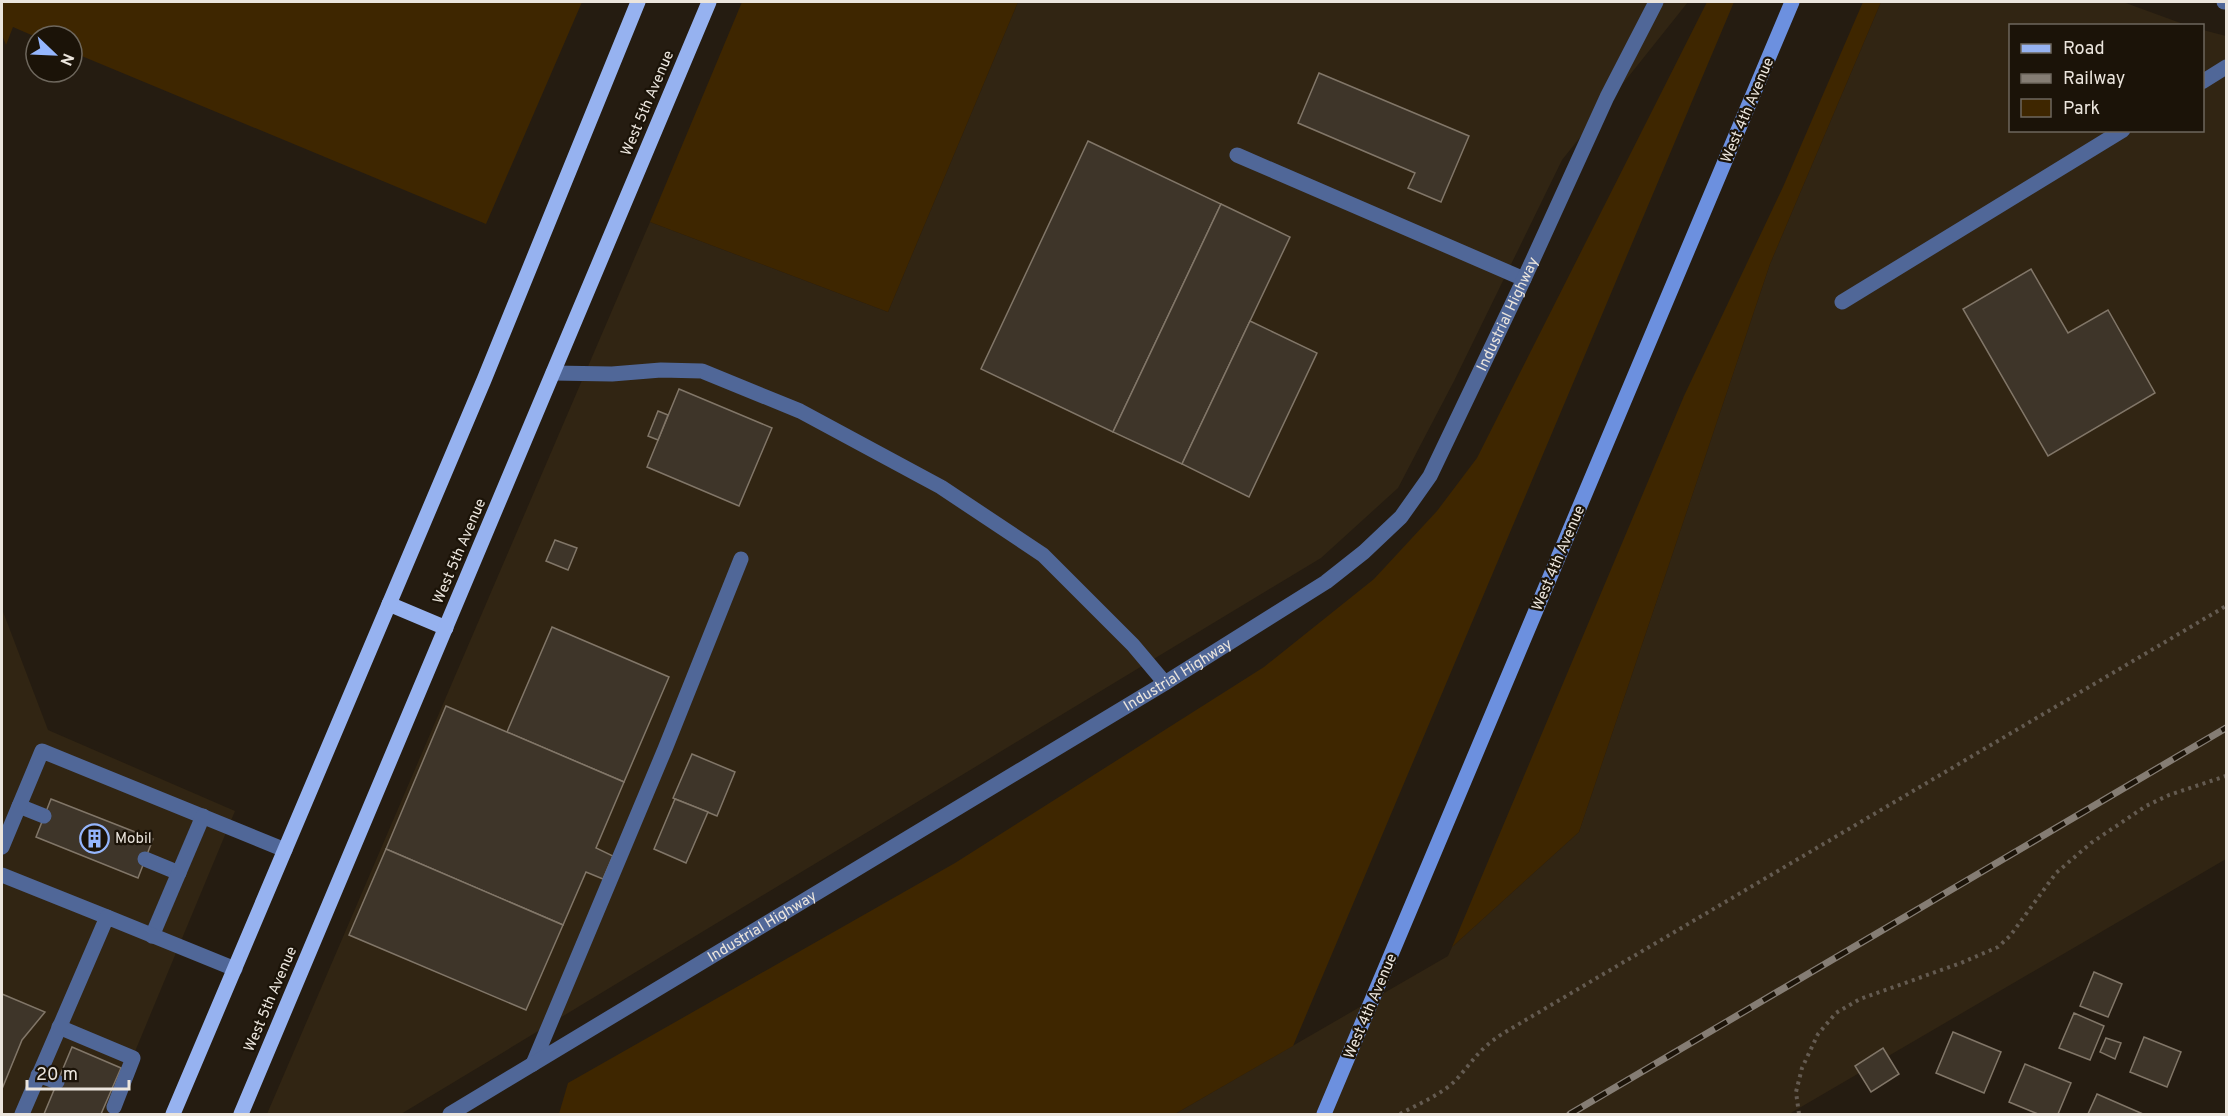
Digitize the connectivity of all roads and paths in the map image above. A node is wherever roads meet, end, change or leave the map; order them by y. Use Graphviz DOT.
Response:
graph roads {
  1 [pos="638,2"];
  2 [pos="709,2"];
  3 [pos="1656,2"];
  4 [pos="1792,2"];
  5 [pos="2226,68"];
  6 [pos="2204,81"];
  7 [pos="2120,132"];
  8 [pos="1238,155"];
  9 [pos="1524,279"];
  10 [pos="1842,302"];
  11 [pos="553,373"];
  12 [pos="741,559"];
  13 [pos="389,604"];
  14 [pos="2226,606"];
  15 [pos="446,628"];
  16 [pos="1165,683"];
  17 [pos="2226,776"];
  18 [pos="19,807"];
  19 [pos="44,816"];
  20 [pos="203,816"];
  21 [pos="2,847"];
  22 [pos="285,850"];
  23 [pos="145,859"];
  24 [pos="179,873"];
  25 [pos="2,874"];
  26 [pos="107,917"];
  27 [pos="152,936"];
  28 [pos="235,969"];
  29 [pos="59,1027"];
  30 [pos="533,1064"];
  31 [pos="38,1076"];
  32 [pos="57,1082"];
  33 [pos="111,1108"];
  34 [pos="22,1114"];
  35 [pos="173,1114"];
  36 [pos="241,1114"];
  37 [pos="450,1114"];
  38 [pos="1324,1114"];
  39 [pos="1400,1114"];
  40 [pos="1799,1114"];
  1 -- 13 [label="main road"];
  2 -- 11 [label="main road, West 5th Avenue"];
  3 -- 9 [label="street, Industrial Highway"];
  4 -- 38 [label="main road, West 4th Avenue"];
  5 -- 6 [label="street"];
  7 -- 10 [label="street"];
  8 -- 9 [label="street"];
  9 -- 16 [label="street, Industrial Highway"];
  11 -- 15 [label="main road, West 5th Avenue"];
  11 -- 16 [label="street"];
  12 -- 30 [label="street"];
  13 -- 15 [label="main road"];
  13 -- 22 [label="main road"];
  14 -- 39 [label="path"];
  15 -- 36 [label="main road, West 5th Avenue"];
  16 -- 30 [label="street, Industrial Highway"];
  17 -- 40 [label="path"];
  18 -- 19 [label="street"];
  18 -- 20 [label="street"];
  18 -- 21 [label="street"];
  20 -- 22 [label="street"];
  20 -- 24 [label="street"];
  22 -- 28 [label="main road"];
  23 -- 24 [label="street"];
  24 -- 27 [label="street"];
  25 -- 26 [label="street"];
  26 -- 27 [label="street"];
  26 -- 29 [label="street"];
  27 -- 28 [label="street"];
  28 -- 35 [label="main road"];
  29 -- 31 [label="street"];
  29 -- 33 [label="street"];
  30 -- 37 [label="street, Industrial Highway"];
  31 -- 32 [label="street"];
  31 -- 34 [label="street"];
}
